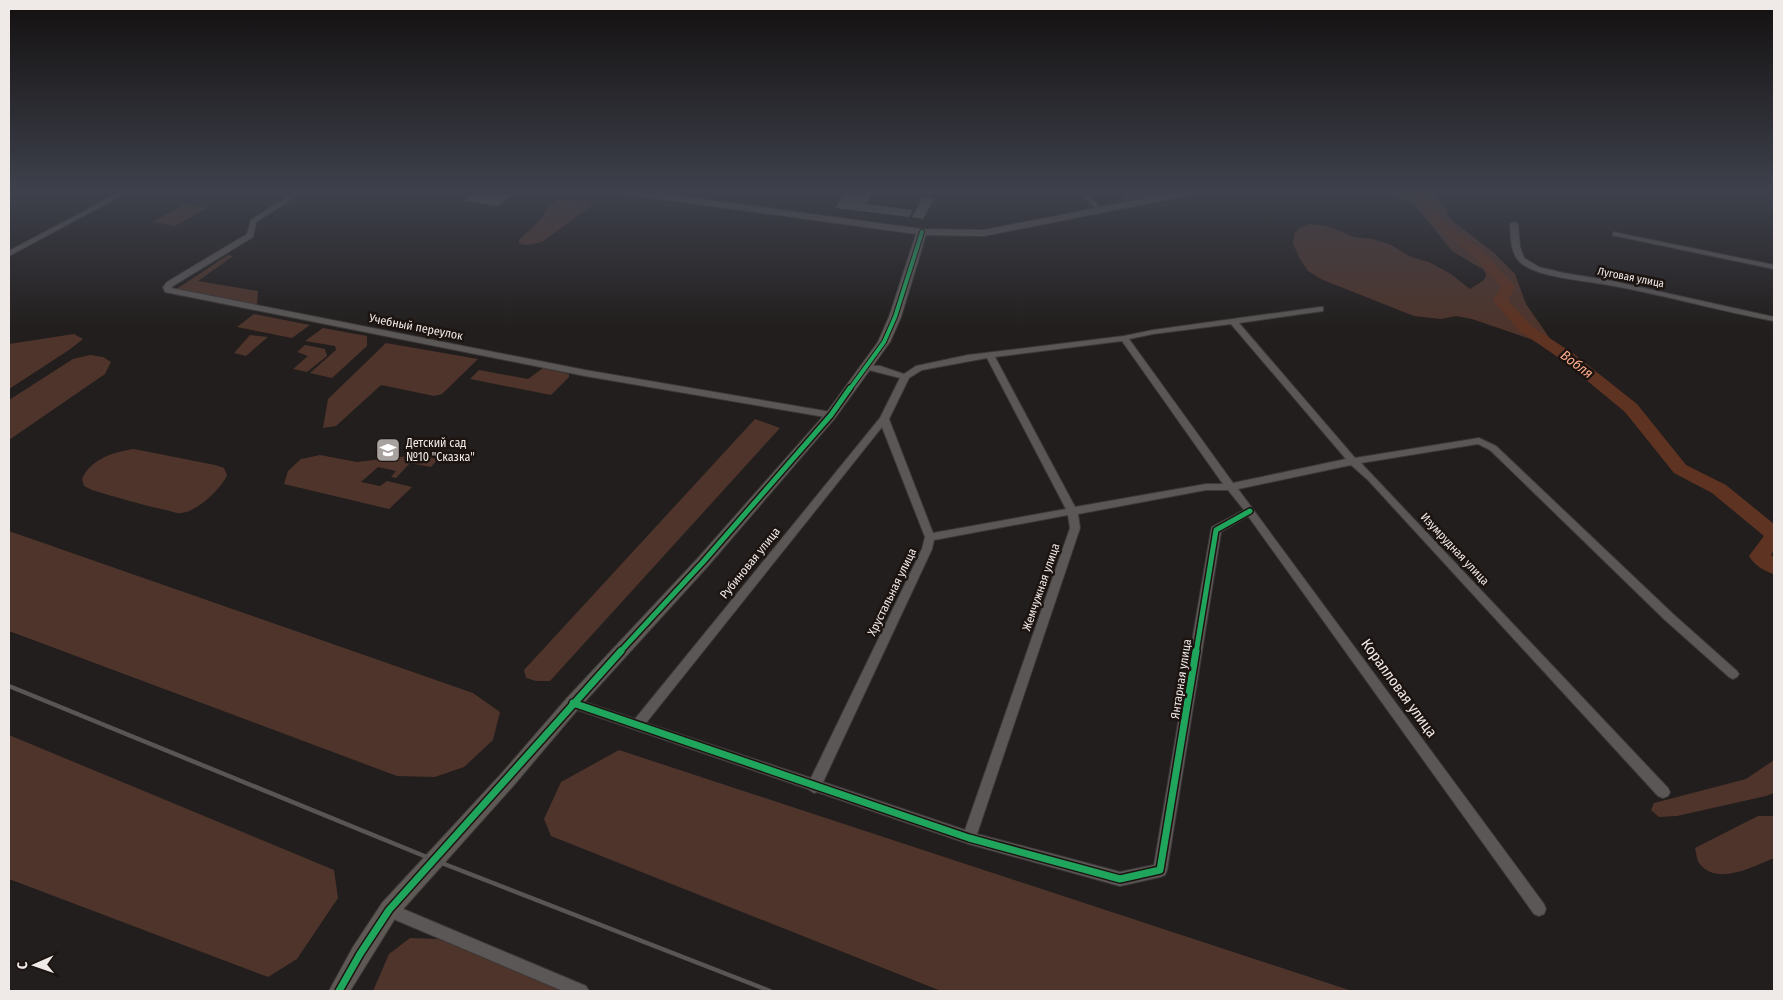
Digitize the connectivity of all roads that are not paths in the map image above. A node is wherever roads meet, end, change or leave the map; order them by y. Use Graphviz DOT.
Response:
graph roads {
  1 [pos="41,237"];
  2 [pos="249,237"];
  3 [pos="921,237"];
  4 [pos="1515,237"];
  5 [pos="1629,237"];
  6 [pos="9,254"];
  7 [pos="1774,267"];
  8 [pos="1320,309"];
  9 [pos="1774,320"];
  10 [pos="1232,321"];
  11 [pos="1124,338"];
  12 [pos="990,355"];
  13 [pos="868,367"];
  14 [pos="905,378"];
  15 [pos="831,415"];
  16 [pos="884,419"];
  17 [pos="1353,462"];
  18 [pos="1230,488"];
  19 [pos="1250,511"];
  20 [pos="1073,512"];
  21 [pos="930,537"];
  22 [pos="1733,674"];
  23 [pos="573,703"];
  24 [pos="637,725"];
  25 [pos="814,786"];
  26 [pos="1663,792"];
  27 [pos="969,838"];
  28 [pos="1539,909"];
  29 [pos="389,910"];
  30 [pos="339,991"];
  31 [pos="581,991"];
  1 -- 6 [label="street"];
  2 -- 15 [label="street, Учебный переулок"];
  3 -- 13 [label="street"];
  4 -- 9 [label="street, Луговая улица"];
  5 -- 7 [label="street"];
  8 -- 10 [label="street"];
  10 -- 11 [label="street"];
  10 -- 17 [label="street, Изумрудная улица"];
  11 -- 12 [label="street"];
  11 -- 18 [label="street"];
  12 -- 14 [label="street"];
  12 -- 20 [label="street, Жемчужная улица"];
  13 -- 14 [label="street"];
  13 -- 15 [label="street"];
  14 -- 16 [label="street"];
  15 -- 23 [label="street"];
  16 -- 21 [label="street, Хрустальная улица"];
  16 -- 24 [label="street, Рубиновая улица"];
  17 -- 18 [label="street"];
  17 -- 22 [label="street"];
  17 -- 26 [label="street, Изумрудная улица"];
  18 -- 19 [label="street, Коралловая улица"];
  18 -- 20 [label="street"];
  19 -- 27 [label="street, Янтарная улица"];
  19 -- 28 [label="street, Коралловая улица"];
  20 -- 21 [label="street"];
  20 -- 27 [label="street, Жемчужная улица"];
  21 -- 25 [label="street, Хрустальная улица"];
  23 -- 24 [label="street"];
  23 -- 29 [label="street"];
  24 -- 25 [label="street"];
  25 -- 27 [label="street"];
  29 -- 30 [label="street"];
  29 -- 31 [label="street"];
}
